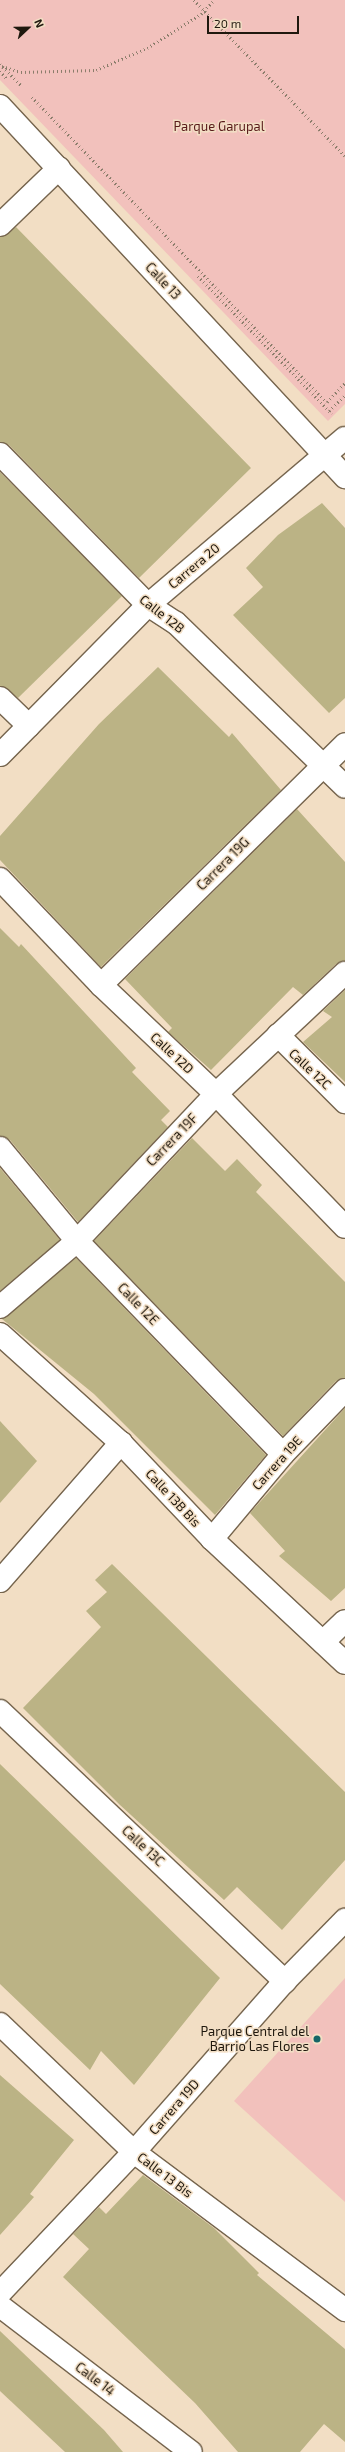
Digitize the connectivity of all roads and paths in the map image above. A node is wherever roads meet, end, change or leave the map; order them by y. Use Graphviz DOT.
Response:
graph roads {
  1 [pos="194,0"];
  2 [pos="214,0"];
  3 [pos="204,11"];
  4 [pos="1,65"];
  5 [pos="0,106"];
  6 [pos="345,156"];
  7 [pos="59,168"];
  8 [pos="0,225"];
  9 [pos="345,383"];
  10 [pos="345,395"];
  11 [pos="329,411"];
  12 [pos="345,438"];
  13 [pos="0,454"];
  14 [pos="326,456"];
  15 [pos="345,477"];
  16 [pos="148,605"];
  17 [pos="0,698"];
  18 [pos="29,726"];
  19 [pos="345,744"];
  20 [pos="0,755"];
  21 [pos="322,766"];
  22 [pos="345,787"];
  23 [pos="0,878"];
  24 [pos="345,974"];
  25 [pos="101,985"];
  26 [pos="278,1035"];
  27 [pos="216,1094"];
  28 [pos="345,1102"];
  29 [pos="0,1148"];
  30 [pos="345,1227"];
  31 [pos="77,1241"];
  32 [pos="0,1307"];
  33 [pos="0,1334"];
  34 [pos="345,1390"];
  35 [pos="121,1443"];
  36 [pos="284,1454"];
  37 [pos="212,1539"];
  38 [pos="0,1581"];
  39 [pos="345,1621"];
  40 [pos="323,1642"];
  41 [pos="345,1662"];
  42 [pos="0,1711"];
  43 [pos="345,1920"];
  44 [pos="285,1981"];
  45 [pos="0,2024"];
  46 [pos="134,2152"];
  47 [pos="0,2293"];
  48 [pos="0,2306"];
  49 [pos="345,2310"];
  50 [pos="191,2452"];
  1 -- 3 [label="path"];
  2 -- 3 [label="path"];
  3 -- 4 [label="path"];
  3 -- 6 [label="path"];
  4 -- 9 [label="path"];
  5 -- 7 [label="street, Calle 13"];
  7 -- 8 [label="street"];
  7 -- 14 [label="street, Calle 13"];
  10 -- 11 [label="path"];
  12 -- 14 [label="street, Carrera 20"];
  13 -- 16 [label="street, Calle 12B"];
  14 -- 15 [label="street, Calle 13"];
  14 -- 16 [label="street, Carrera 20"];
  16 -- 18 [label="street, Carrera 20"];
  16 -- 21 [label="street, Calle 12B"];
  17 -- 18 [label="street"];
  18 -- 20 [label="street, Carrera 20"];
  19 -- 21 [label="street, Carrera 19G"];
  21 -- 22 [label="street, Calle 12B"];
  21 -- 25 [label="street, Carrera 19G"];
  23 -- 25 [label="street, Calle 12D"];
  24 -- 26 [label="street, Carrera 19F"];
  25 -- 27 [label="street, Calle 12D"];
  26 -- 27 [label="street, Carrera 19F"];
  26 -- 28 [label="street, Calle 12C"];
  27 -- 30 [label="street, Calle 12D"];
  27 -- 31 [label="street, Carrera 19F"];
  29 -- 31 [label="street, Calle 12E"];
  31 -- 32 [label="street, Carrera 19F"];
  31 -- 36 [label="street, Calle 12E"];
  33 -- 35 [label="street, Calle 13B Bis"];
  34 -- 36 [label="street, Carrera 19E"];
  35 -- 37 [label="street, Calle 13B Bis"];
  35 -- 38 [label="street"];
  36 -- 37 [label="street, Carrera 19E"];
  37 -- 40 [label="street, Calle 13B Bis"];
  39 -- 40 [label="street"];
  40 -- 41 [label="street, Calle 13B Bis"];
  42 -- 44 [label="street, Calle 13C"];
  43 -- 44 [label="street, Carrera 19D"];
  44 -- 46 [label="street, Carrera 19D"];
  45 -- 46 [label="street, Calle 13 Bis"];
  46 -- 47 [label="street, Carrera 19D"];
  46 -- 49 [label="street, Calle 13 Bis"];
  48 -- 50 [label="street, Calle 14"];
}
